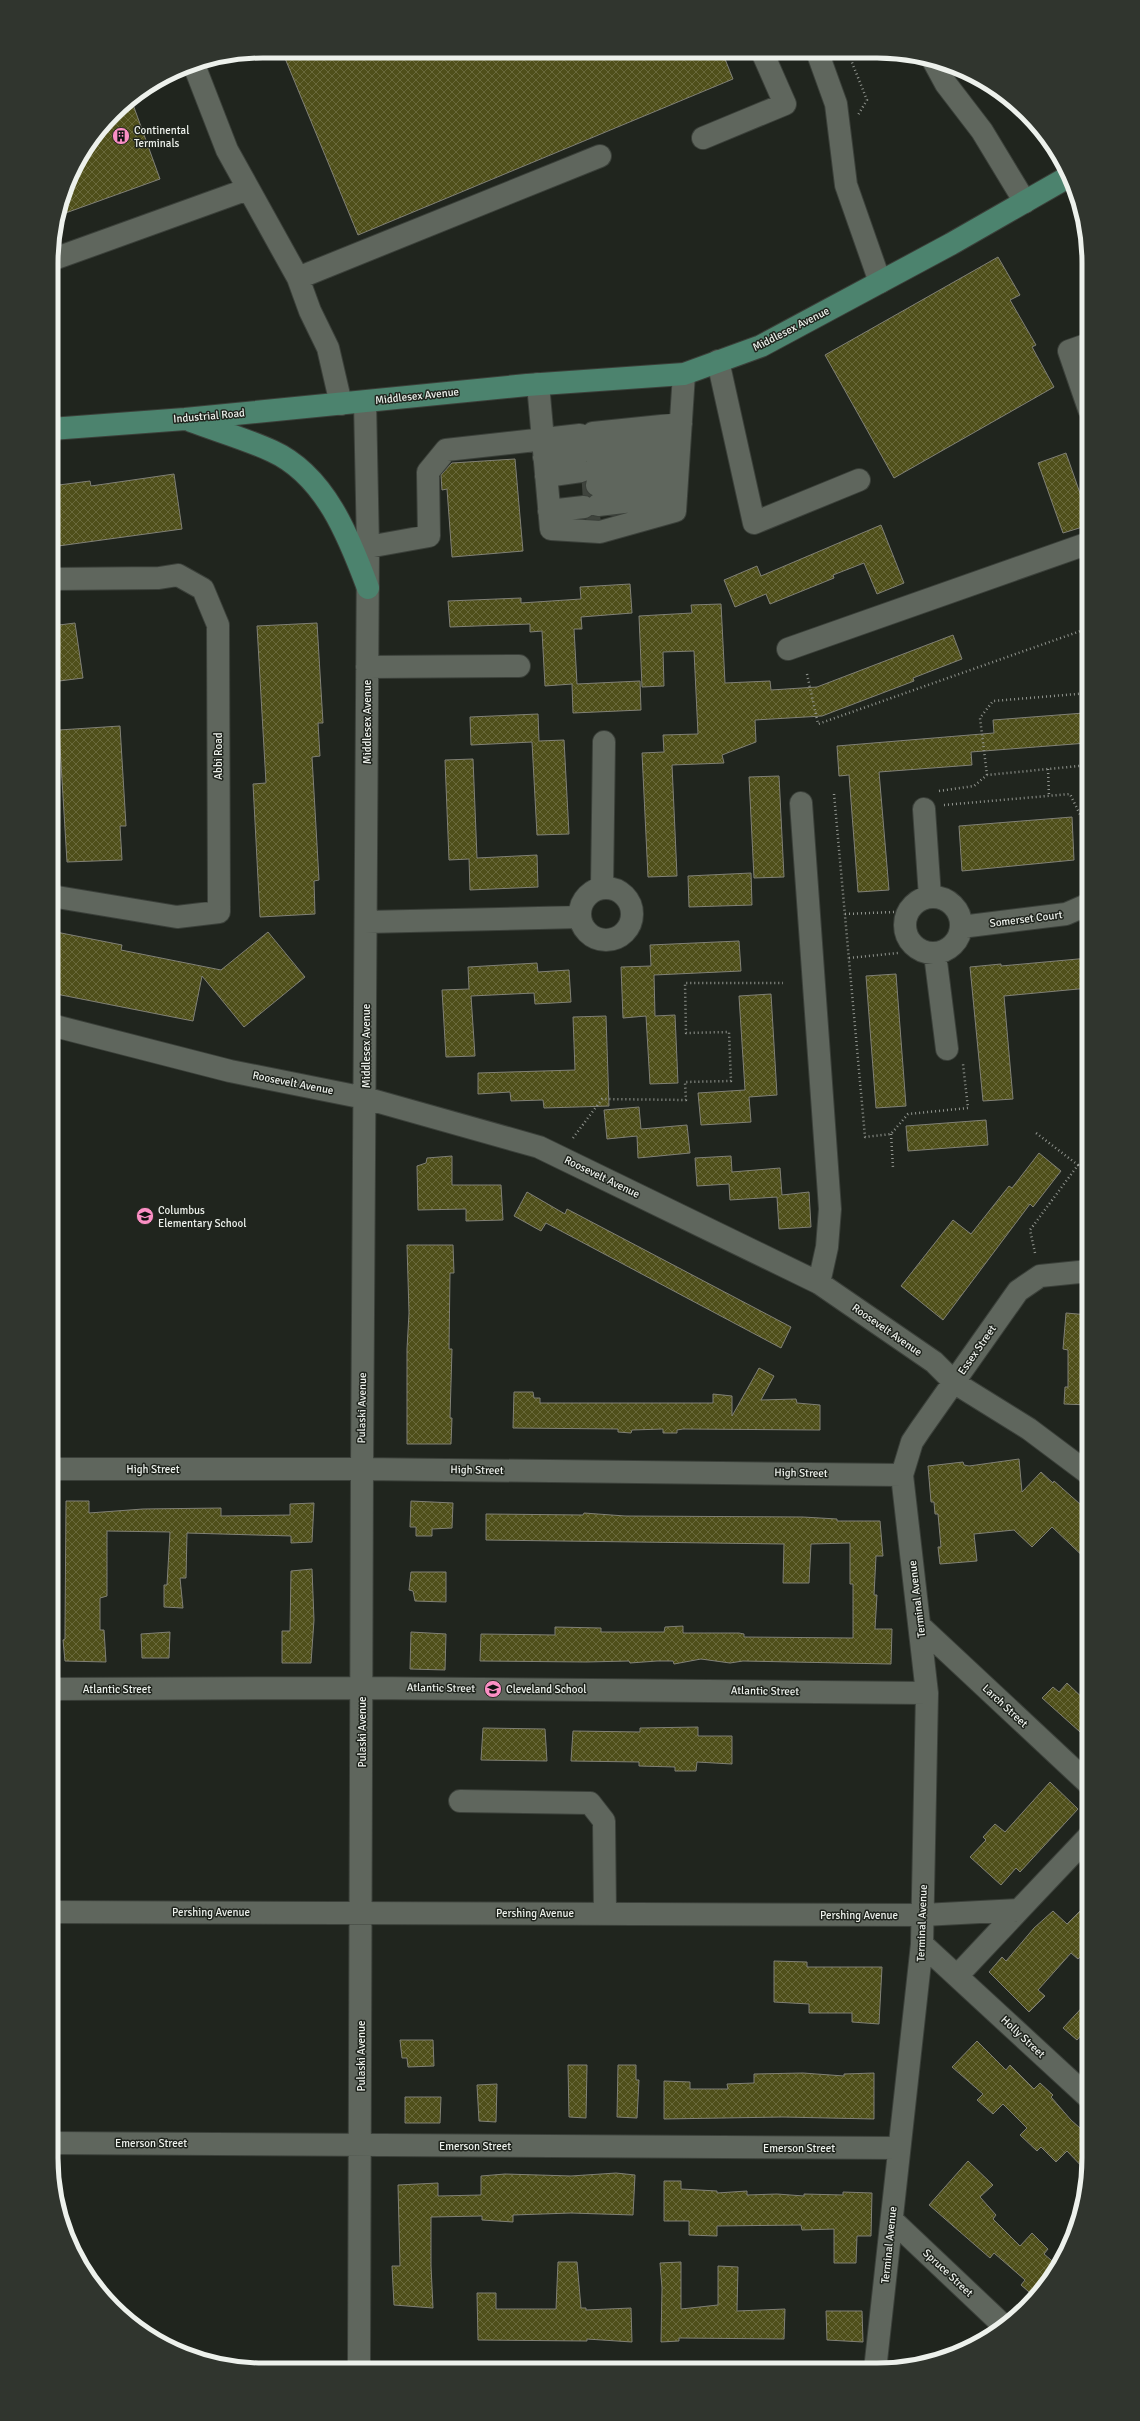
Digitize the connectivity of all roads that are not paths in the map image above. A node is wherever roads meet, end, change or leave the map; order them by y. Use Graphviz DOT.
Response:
graph roads {
  1 [pos="765,58"];
  2 [pos="819,58"];
  3 [pos="938,67"];
  4 [pos="196,69"];
  5 [pos="703,138"];
  6 [pos="600,156"];
  7 [pos="1064,179"];
  8 [pos="248,189"];
  9 [pos="1024,202"];
  10 [pos="58,258"];
  11 [pos="298,278"];
  12 [pos="880,282"];
  13 [pos="1079,347"];
  14 [pos="718,361"];
  15 [pos="1082,366"];
  16 [pos="684,374"];
  17 [pos="538,384"];
  18 [pos="365,402"];
  19 [pos="340,404"];
  20 [pos="185,419"];
  21 [pos="58,428"];
  22 [pos="678,466"];
  23 [pos="589,477"];
  24 [pos="859,480"];
  25 [pos="547,482"];
  26 [pos="1082,545"];
  27 [pos="368,547"];
  28 [pos="58,579"];
  29 [pos="368,588"];
  30 [pos="788,648"];
  31 [pos="519,666"];
  32 [pos="367,667"];
  33 [pos="604,742"];
  34 [pos="801,803"];
  35 [pos="932,807"];
  36 [pos="602,888"];
  37 [pos="58,897"];
  38 [pos="930,897"];
  39 [pos="1082,907"];
  40 [pos="580,917"];
  41 [pos="366,922"];
  42 [pos="961,927"];
  43 [pos="935,954"];
  44 [pos="58,1027"];
  45 [pos="947,1049"];
  46 [pos="365,1098"];
  47 [pos="1082,1272"];
  48 [pos="819,1282"];
  49 [pos="955,1383"];
  50 [pos="58,1469"];
  51 [pos="362,1469"];
  52 [pos="1082,1469"];
  53 [pos="902,1475"];
  54 [pos="921,1627"];
  55 [pos="363,1688"];
  56 [pos="58,1689"];
  57 [pos="927,1693"];
  58 [pos="1082,1777"];
  59 [pos="460,1801"];
  60 [pos="1082,1843"];
  61 [pos="1019,1910"];
  62 [pos="362,1911"];
  63 [pos="58,1912"];
  64 [pos="604,1913"];
  65 [pos="923,1916"];
  66 [pos="922,1944"];
  67 [pos="957,1976"];
  68 [pos="1082,2092"];
  69 [pos="58,2143"];
  70 [pos="360,2145"];
  71 [pos="899,2148"];
  72 [pos="892,2220"];
  73 [pos="1000,2322"];
  74 [pos="359,2363"];
  75 [pos="876,2363"];
  1 -- 5 [label="street"];
  2 -- 12 [label="street"];
  3 -- 9 [label="street"];
  4 -- 8 [label="street"];
  6 -- 11 [label="street"];
  7 -- 9 [label="main road, Middlesex Avenue"];
  8 -- 10 [label="street"];
  8 -- 11 [label="street"];
  9 -- 12 [label="main road, Middlesex Avenue"];
  11 -- 19 [label="street"];
  12 -- 14 [label="main road, Middlesex Avenue"];
  13 -- 15 [label="street"];
  14 -- 16 [label="main road, Middlesex Avenue"];
  14 -- 24 [label="street"];
  16 -- 17 [label="main road, Middlesex Avenue"];
  16 -- 22 [label="street"];
  17 -- 18 [label="main road, Middlesex Avenue"];
  17 -- 25 [label="street"];
  18 -- 19 [label="main road, Industrial Road"];
  18 -- 27 [label="street, Middlesex Avenue"];
  19 -- 20 [label="main road, Industrial Road"];
  20 -- 21 [label="main road, Industrial Road"];
  20 -- 29 [label="main road"];
  22 -- 23 [label="street"];
  22 -- 23 [label="street"];
  22 -- 23 [label="street"];
  22 -- 25 [label="street"];
  23 -- 25 [label="street"];
  23 -- 25 [label="street"];
  23 -- 25 [label="street"];
  25 -- 27 [label="street"];
  26 -- 30 [label="street"];
  27 -- 29 [label="street, Middlesex Avenue"];
  28 -- 37 [label="street, Abbi Road"];
  29 -- 32 [label="street, Middlesex Avenue"];
  31 -- 32 [label="street"];
  32 -- 41 [label="street, Middlesex Avenue"];
  33 -- 36 [label="street"];
  34 -- 48 [label="street"];
  35 -- 38 [label="street"];
  36 -- 40 [label="street"];
  36 -- 40 [label="street"];
  38 -- 42 [label="street"];
  38 -- 43 [label="street"];
  39 -- 42 [label="street, Somerset Court"];
  40 -- 41 [label="street"];
  41 -- 46 [label="street, Middlesex Avenue"];
  42 -- 43 [label="street"];
  43 -- 45 [label="street"];
  44 -- 46 [label="street, Roosevelt Avenue"];
  46 -- 48 [label="street, Roosevelt Avenue"];
  46 -- 51 [label="street, Pulaski Avenue"];
  47 -- 49 [label="street, Essex Street"];
  48 -- 49 [label="street, Roosevelt Avenue"];
  49 -- 52 [label="street, Roosevelt Avenue"];
  49 -- 53 [label="street, Essex Street"];
  50 -- 51 [label="street, High Street"];
  51 -- 53 [label="street, High Street"];
  51 -- 55 [label="street, Pulaski Avenue"];
  53 -- 54 [label="street, Terminal Avenue"];
  54 -- 57 [label="street, Terminal Avenue"];
  54 -- 58 [label="street, Larch Street"];
  55 -- 56 [label="street, Atlantic Street"];
  55 -- 57 [label="street, Atlantic Street"];
  55 -- 62 [label="street, Pulaski Avenue"];
  57 -- 65 [label="street, Terminal Avenue"];
  59 -- 64 [label="street"];
  60 -- 61 [label="street"];
  61 -- 65 [label="street, Pershing Avenue"];
  61 -- 67 [label="street"];
  62 -- 63 [label="street, Pershing Avenue"];
  62 -- 64 [label="street, Pershing Avenue"];
  62 -- 70 [label="street, Pulaski Avenue"];
  64 -- 65 [label="street, Pershing Avenue"];
  65 -- 66 [label="street, Terminal Avenue"];
  66 -- 67 [label="street, Holly Street"];
  66 -- 71 [label="street, Terminal Avenue"];
  67 -- 68 [label="street, Holly Street"];
  69 -- 70 [label="street, Emerson Street"];
  70 -- 71 [label="street, Emerson Street"];
  70 -- 74 [label="street, Pulaski Avenue"];
  71 -- 72 [label="street, Terminal Avenue"];
  72 -- 73 [label="street, Spruce Street"];
  72 -- 75 [label="street, Terminal Avenue"];
}
